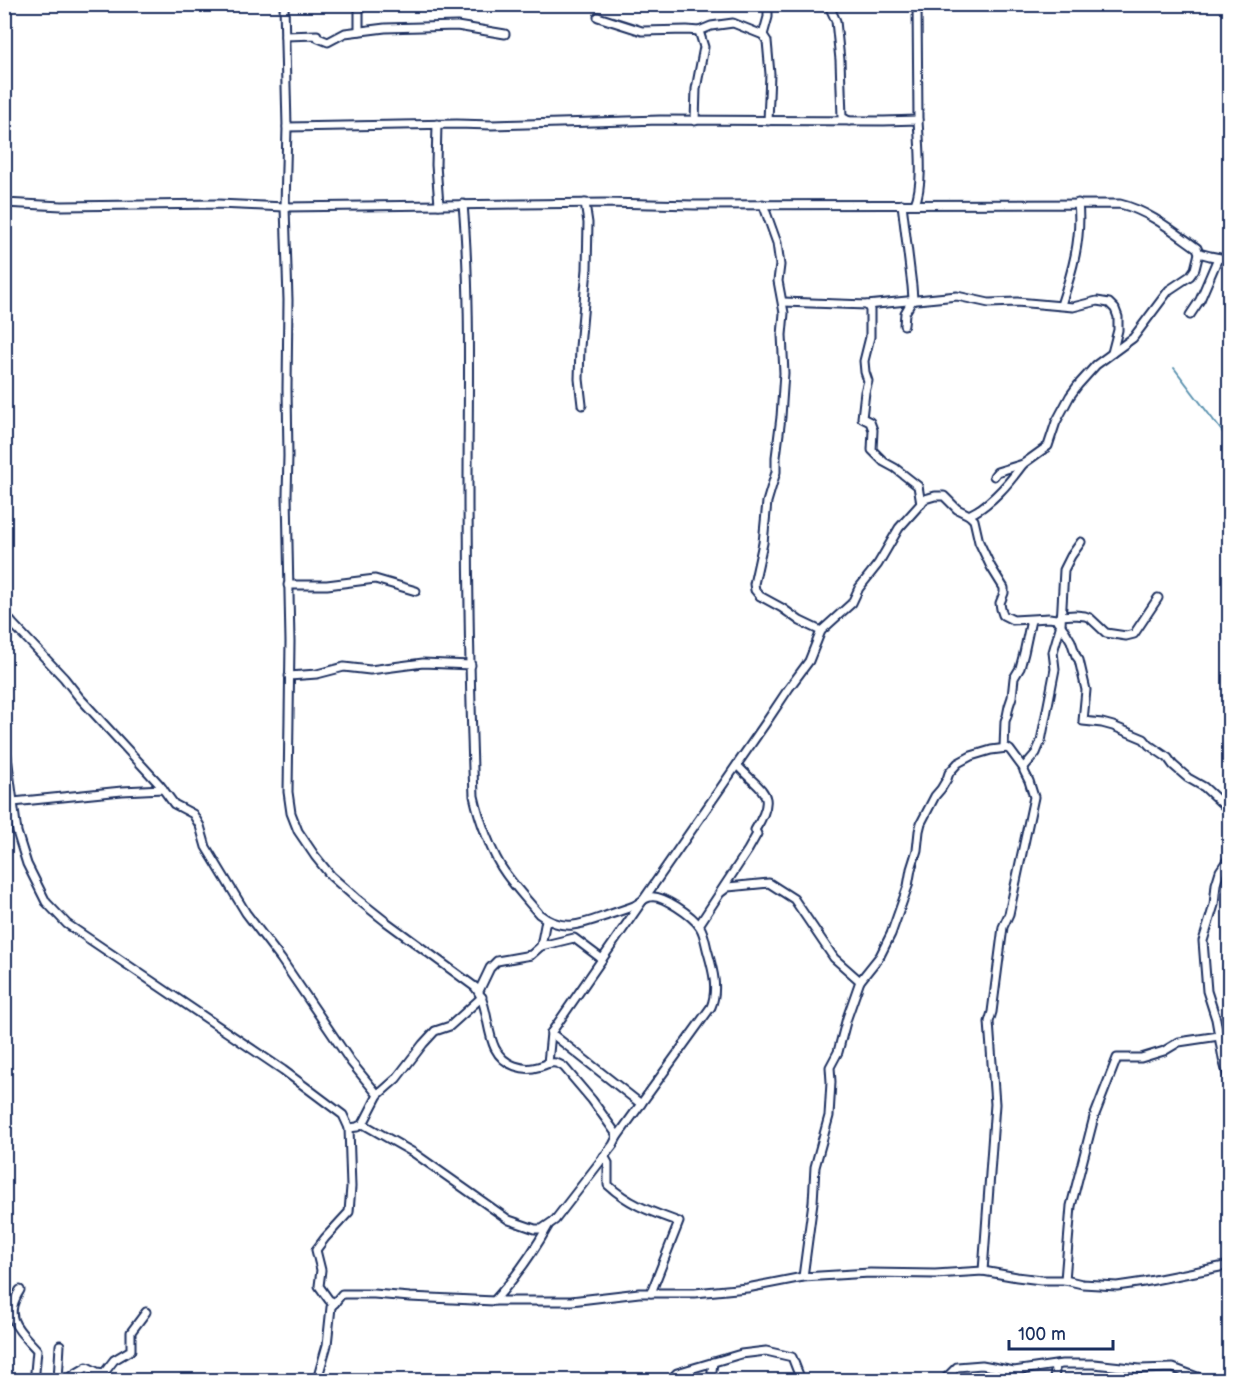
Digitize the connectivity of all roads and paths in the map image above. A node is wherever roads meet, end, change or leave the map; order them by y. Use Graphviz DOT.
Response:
graph roads {
  1 [pos="284,4"];
  2 [pos="359,4"];
  3 [pos="768,4"];
  4 [pos="831,4"];
  5 [pos="917,4"];
  6 [pos="598,17"];
  7 [pos="359,31"];
  8 [pos="699,31"];
  9 [pos="505,34"];
  10 [pos="763,35"];
  11 [pos="285,36"];
  12 [pos="918,120"];
  13 [pos="695,121"];
  14 [pos="768,121"];
  15 [pos="849,121"];
  16 [pos="437,124"];
  17 [pos="286,127"];
  18 [pos="4,203"];
  19 [pos="585,203"];
  20 [pos="1078,203"];
  21 [pos="463,204"];
  22 [pos="763,204"];
  23 [pos="902,204"];
  24 [pos="915,204"];
  25 [pos="439,205"];
  26 [pos="285,207"];
  27 [pos="1199,253"];
  28 [pos="1218,258"];
  29 [pos="1230,260"];
  30 [pos="912,300"];
  31 [pos="783,302"];
  32 [pos="867,305"];
  33 [pos="1061,305"];
  34 [pos="1190,315"];
  35 [pos="904,325"];
  36 [pos="1112,354"];
  37 [pos="582,405"];
  38 [pos="1023,464"];
  39 [pos="994,476"];
  40 [pos="921,504"];
  41 [pos="969,515"];
  42 [pos="1081,542"];
  43 [pos="288,585"];
  44 [pos="416,591"];
  45 [pos="1158,598"];
  46 [pos="4,613"];
  47 [pos="1031,620"];
  48 [pos="1061,620"];
  49 [pos="821,631"];
  50 [pos="471,665"];
  51 [pos="289,676"];
  52 [pos="4,734"];
  53 [pos="1004,748"];
  54 [pos="736,765"];
  55 [pos="1024,769"];
  56 [pos="163,789"];
  57 [pos="13,802"];
  58 [pos="1230,810"];
  59 [pos="1230,856"];
  60 [pos="720,893"];
  61 [pos="643,900"];
  62 [pos="549,921"];
  63 [pos="699,925"];
  64 [pos="574,938"];
  65 [pos="541,946"];
  66 [pos="602,959"];
  67 [pos="860,981"];
  68 [pos="480,994"];
  69 [pos="1230,1032"];
  70 [pos="551,1033"];
  71 [pos="1219,1036"];
  72 [pos="549,1063"];
  73 [pos="1230,1084"];
  74 [pos="378,1095"];
  75 [pos="641,1104"];
  76 [pos="363,1124"];
  77 [pos="349,1128"];
  78 [pos="617,1137"];
  79 [pos="604,1156"];
  80 [pos="548,1226"];
  81 [pos="1230,1265"];
  82 [pos="983,1271"];
  83 [pos="803,1277"];
  84 [pos="1065,1280"];
  85 [pos="20,1290"];
  86 [pos="651,1293"];
  87 [pos="494,1301"];
  88 [pos="334,1303"];
  89 [pos="146,1312"];
  90 [pos="60,1345"];
  91 [pos="713,1362"];
  92 [pos="1054,1366"];
  93 [pos="35,1380"];
  94 [pos="58,1380"];
  95 [pos="68,1380"];
  96 [pos="317,1380"];
  97 [pos="670,1380"];
  98 [pos="711,1380"];
  99 [pos="801,1380"];
  100 [pos="944,1380"];
  101 [pos="1054,1380"];
  102 [pos="1205,1380"];
  1 -- 11 [label="street"];
  2 -- 7 [label="street"];
  3 -- 10 [label="street"];
  4 -- 15 [label="street"];
  5 -- 12 [label="street"];
  6 -- 8 [label="street"];
  7 -- 9 [label="street"];
  7 -- 11 [label="street"];
  8 -- 10 [label="street"];
  8 -- 13 [label="street"];
  10 -- 14 [label="street"];
  11 -- 17 [label="street"];
  12 -- 15 [label="street"];
  12 -- 24 [label="street"];
  13 -- 14 [label="street"];
  13 -- 16 [label="street"];
  14 -- 15 [label="street"];
  16 -- 17 [label="street"];
  16 -- 25 [label="street"];
  17 -- 26 [label="street"];
  18 -- 26 [label="street"];
  19 -- 21 [label="street"];
  19 -- 22 [label="street"];
  19 -- 37 [label="street"];
  20 -- 24 [label="street"];
  20 -- 27 [label="street"];
  20 -- 33 [label="street"];
  21 -- 25 [label="street"];
  21 -- 50 [label="street"];
  22 -- 23 [label="street"];
  22 -- 31 [label="street"];
  23 -- 24 [label="street"];
  23 -- 30 [label="street"];
  25 -- 26 [label="street"];
  26 -- 43 [label="street"];
  27 -- 28 [label="street"];
  27 -- 36 [label="street"];
  28 -- 29 [label="street"];
  28 -- 34 [label="street"];
  30 -- 32 [label="street"];
  30 -- 33 [label="street"];
  30 -- 35 [label="street"];
  31 -- 32 [label="street"];
  31 -- 49 [label="street"];
  32 -- 40 [label="street"];
  33 -- 36 [label="street"];
  36 -- 38 [label="street"];
  38 -- 39 [label="street"];
  38 -- 41 [label="street"];
  40 -- 41 [label="street"];
  40 -- 49 [label="street"];
  41 -- 47 [label="street"];
  42 -- 48 [label="street"];
  43 -- 44 [label="street"];
  43 -- 51 [label="street"];
  45 -- 48 [label="street"];
  46 -- 56 [label="street"];
  47 -- 48 [label="street"];
  47 -- 53 [label="street"];
  48 -- 55 [label="street"];
  48 -- 58 [label="street"];
  49 -- 54 [label="street"];
  50 -- 51 [label="street"];
  50 -- 62 [label="street"];
  51 -- 68 [label="street"];
  52 -- 57 [label="street"];
  53 -- 55 [label="street"];
  53 -- 67 [label="street"];
  54 -- 60 [label="street"];
  54 -- 61 [label="street"];
  55 -- 82 [label="street"];
  56 -- 57 [label="street"];
  56 -- 74 [label="street"];
  57 -- 77 [label="street"];
  59 -- 71 [label="street"];
  60 -- 63 [label="street"];
  60 -- 67 [label="street"];
  61 -- 62 [label="street"];
  61 -- 63 [label="street"];
  61 -- 66 [label="street"];
  62 -- 64 [label="street"];
  62 -- 65 [label="street"];
  63 -- 75 [label="street"];
  64 -- 65 [label="street"];
  64 -- 66 [label="street"];
  65 -- 68 [label="street"];
  66 -- 70 [label="street"];
  67 -- 83 [label="street"];
  68 -- 72 [label="street"];
  68 -- 74 [label="street"];
  69 -- 71 [label="street"];
  70 -- 72 [label="street"];
  70 -- 75 [label="street"];
  71 -- 73 [label="street"];
  71 -- 84 [label="street"];
  72 -- 78 [label="street"];
  74 -- 76 [label="street"];
  75 -- 78 [label="street"];
  76 -- 77 [label="street"];
  76 -- 80 [label="street"];
  77 -- 88 [label="street"];
  78 -- 79 [label="street"];
  79 -- 80 [label="street"];
  79 -- 86 [label="street"];
  80 -- 87 [label="street"];
  81 -- 84 [label="street"];
  82 -- 83 [label="street"];
  82 -- 84 [label="street"];
  83 -- 86 [label="street"];
  85 -- 93 [label="street"];
  86 -- 87 [label="street"];
  87 -- 88 [label="street"];
  88 -- 96 [label="street"];
  89 -- 95 [label="street"];
  90 -- 94 [label="street"];
  91 -- 97 [label="street"];
  91 -- 98 [label="street"];
  91 -- 99 [label="street"];
  92 -- 100 [label="street"];
  92 -- 101 [label="street"];
  92 -- 102 [label="street"];
}
